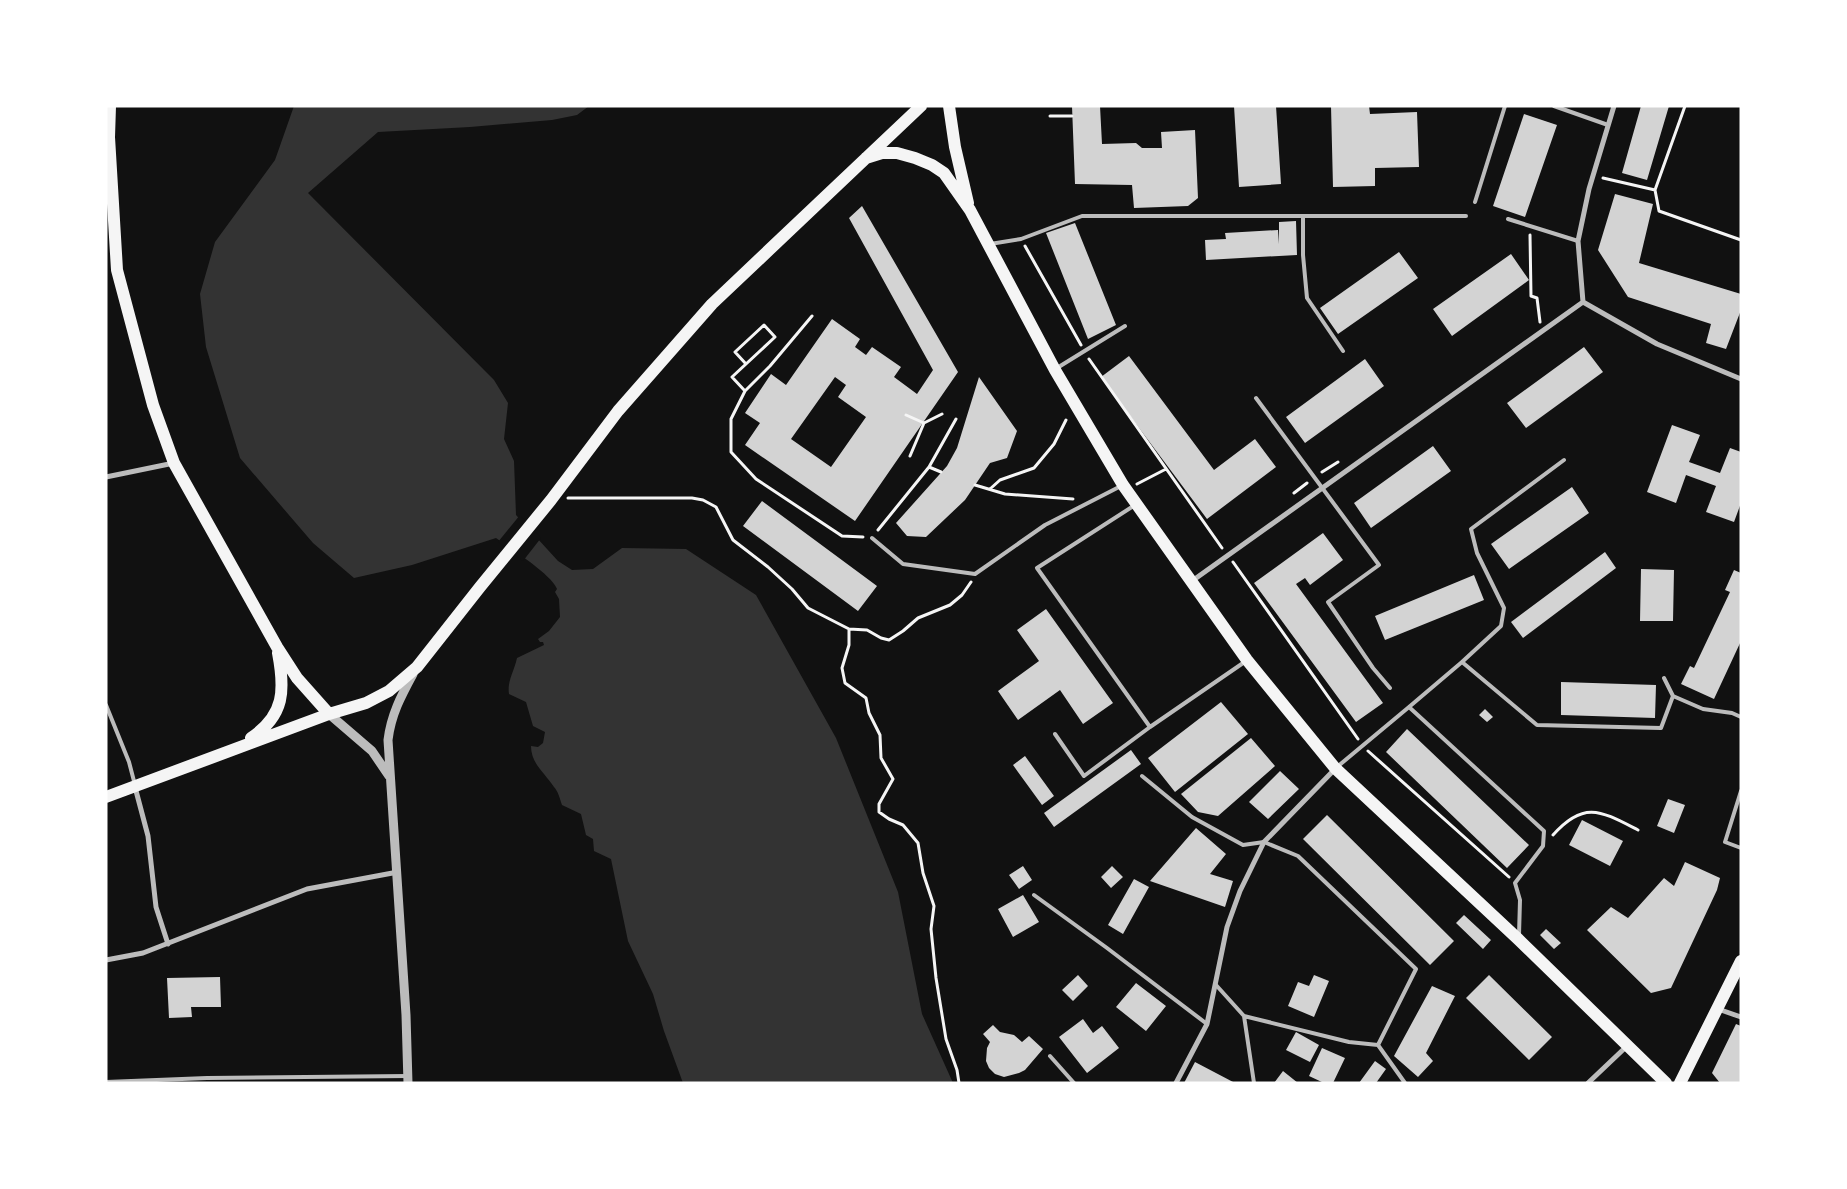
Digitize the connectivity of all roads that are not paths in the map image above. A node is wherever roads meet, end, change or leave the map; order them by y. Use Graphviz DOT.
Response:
graph roads {
  1 [pos="110,106"];
  2 [pos="922,106"];
  3 [pos="949,106"];
  4 [pos="1505,106"];
  5 [pos="1554,106"];
  6 [pos="1614,106"];
  7 [pos="1608,124"];
  8 [pos="866,158"];
  9 [pos="1475,202"];
  10 [pos="970,210"];
  11 [pos="1303,216"];
  12 [pos="1466,216"];
  13 [pos="1508,219"];
  14 [pos="1578,241"];
  15 [pos="988,244"];
  16 [pos="1583,302"];
  17 [pos="1125,326"];
  18 [pos="1343,351"];
  19 [pos="1055,370"];
  20 [pos="1741,379"];
  21 [pos="1256,398"];
  22 [pos="1564,460"];
  23 [pos="174,463"];
  24 [pos="106,477"];
  25 [pos="1129,485"];
  26 [pos="1322,488"];
  27 [pos="1136,505"];
  28 [pos="872,538"];
  29 [pos="1191,582"];
  30 [pos="277,647"];
  31 [pos="1247,660"];
  32 [pos="1462,662"];
  33 [pos="417,667"];
  34 [pos="1664,678"];
  35 [pos="1390,688"];
  36 [pos="1673,696"];
  37 [pos="106,705"];
  38 [pos="1410,707"];
  39 [pos="329,714"];
  40 [pos="1741,716"];
  41 [pos="1150,727"];
  42 [pos="1055,734"];
  43 [pos="235,750"];
  44 [pos="1335,768"];
  45 [pos="1142,776"];
  46 [pos="390,777"];
  47 [pos="135,786"];
  48 [pos="1741,791"];
  49 [pos="106,797"];
  50 [pos="1264,842"];
  51 [pos="1741,848"];
  52 [pos="398,872"];
  53 [pos="1034,895"];
  54 [pos="1518,939"];
  55 [pos="168,944"];
  56 [pos="106,960"];
  57 [pos="1741,961"];
  58 [pos="1216,985"];
  59 [pos="1717,1008"];
  60 [pos="1244,1016"];
  61 [pos="1741,1017"];
  62 [pos="1207,1024"];
  63 [pos="1378,1045"];
  64 [pos="1627,1046"];
  65 [pos="1050,1056"];
  66 [pos="408,1079"];
  67 [pos="106,1082"];
  68 [pos="1074,1083"];
  69 [pos="1176,1083"];
  70 [pos="1254,1083"];
  71 [pos="1405,1083"];
  72 [pos="1588,1083"];
  73 [pos="1666,1083"];
  74 [pos="1680,1083"];
  1 -- 23 [label="main road"];
  2 -- 8 [label="main road"];
  3 -- 10 [label="main road"];
  4 -- 9 [label="lane"];
  5 -- 7 [label="lane"];
  6 -- 7 [label="street"];
  7 -- 14 [label="street"];
  8 -- 10 [label="main road"];
  8 -- 33 [label="main road"];
  10 -- 15 [label="main road"];
  11 -- 12 [label="lane"];
  11 -- 15 [label="lane"];
  11 -- 18 [label="lane"];
  13 -- 14 [label="lane"];
  14 -- 16 [label="street"];
  15 -- 19 [label="main road"];
  16 -- 20 [label="street"];
  16 -- 26 [label="street"];
  17 -- 19 [label="lane"];
  19 -- 25 [label="main road"];
  21 -- 26 [label="lane"];
  22 -- 32 [label="lane"];
  23 -- 24 [label="street"];
  23 -- 30 [label="main road"];
  25 -- 27 [label="main road"];
  25 -- 28 [label="lane"];
  26 -- 29 [label="street"];
  26 -- 35 [label="lane"];
  27 -- 29 [label="main road"];
  27 -- 41 [label="lane"];
  29 -- 31 [label="main road"];
  30 -- 39 [label="main road"];
  30 -- 43 [label="main road"];
  31 -- 41 [label="lane"];
  31 -- 44 [label="main road"];
  32 -- 36 [label="lane"];
  32 -- 38 [label="lane"];
  33 -- 39 [label="main road"];
  33 -- 46 [label="street"];
  34 -- 36 [label="lane"];
  36 -- 40 [label="lane"];
  37 -- 47 [label="lane"];
  38 -- 44 [label="lane"];
  38 -- 54 [label="lane"];
  39 -- 43 [label="main road"];
  39 -- 46 [label="street"];
  41 -- 42 [label="lane"];
  43 -- 47 [label="main road"];
  44 -- 50 [label="street"];
  44 -- 54 [label="main road"];
  45 -- 50 [label="lane"];
  46 -- 52 [label="street"];
  47 -- 49 [label="main road"];
  47 -- 55 [label="street"];
  48 -- 51 [label="lane"];
  50 -- 58 [label="street"];
  50 -- 63 [label="lane"];
  52 -- 55 [label="street"];
  52 -- 66 [label="street"];
  53 -- 62 [label="lane"];
  54 -- 64 [label="main road"];
  55 -- 56 [label="street"];
  57 -- 59 [label="main road"];
  58 -- 60 [label="lane"];
  58 -- 62 [label="street"];
  59 -- 61 [label="street"];
  59 -- 74 [label="main road"];
  60 -- 63 [label="lane"];
  60 -- 70 [label="lane"];
  62 -- 69 [label="street"];
  63 -- 71 [label="lane"];
  64 -- 72 [label="street"];
  64 -- 73 [label="main road"];
  65 -- 68 [label="lane"];
  66 -- 67 [label="lane"];
}
